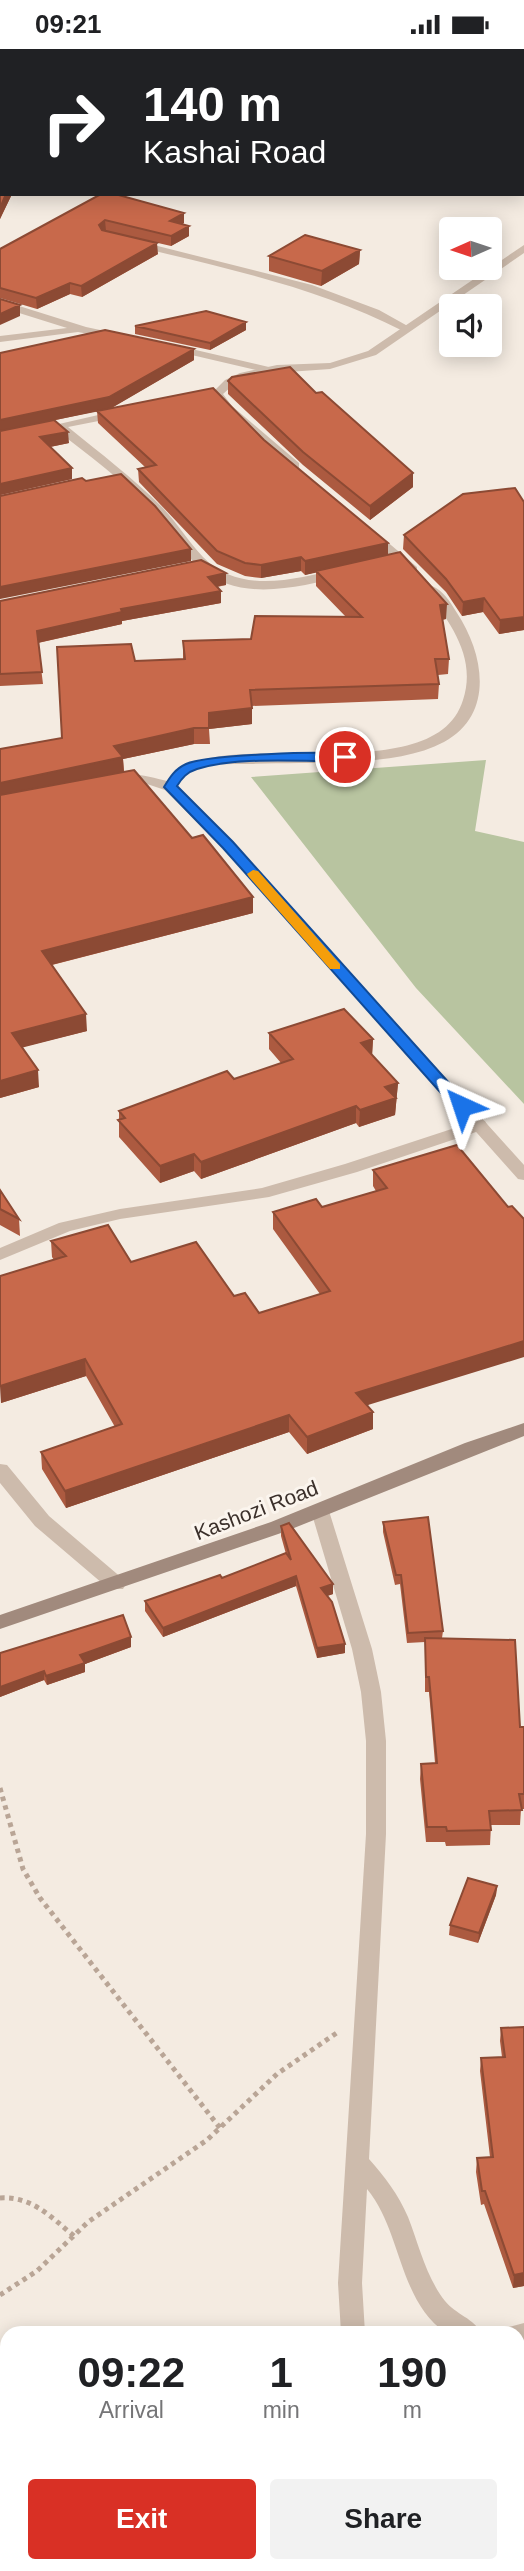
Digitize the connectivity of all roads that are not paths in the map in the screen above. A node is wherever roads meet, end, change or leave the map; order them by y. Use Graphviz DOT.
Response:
graph roads {
  1 [pos="119,239"];
  2 [pos="524,249"];
  3 [pos="0,303"];
  4 [pos="407,329"];
  5 [pos="84,330"];
  6 [pos="122,338"];
  7 [pos="0,339"];
  8 [pos="161,345"];
  9 [pos="269,370"];
  10 [pos="135,411"];
  11 [pos="59,426"];
  12 [pos="36,430"];
  13 [pos="311,481"];
  14 [pos="362,525"];
  15 [pos="352,571"];
  16 [pos="106,781"];
  17 [pos="170,787"];
  18 [pos="479,1125"];
  19 [pos="524,1175"];
  20 [pos="0,1254"];
  21 [pos="524,1429"];
  22 [pos="0,1470"];
  23 [pos="320,1511"];
  24 [pos="116,1584"];
  25 [pos="0,1622"];
  26 [pos="355,2160"];
  27 [pos="353,2326"];
  28 [pos="459,2326"];
  1 -- 4 [label="street"];
  2 -- 4 [label="street"];
  3 -- 5 [label="street"];
  4 -- 9 [label="street"];
  5 -- 6 [label="street"];
  5 -- 7 [label="street"];
  8 -- 9 [label="street"];
  9 -- 13 [label="street"];
  10 -- 11 [label="street"];
  11 -- 12 [label="street"];
  11 -- 15 [label="street"];
  14 -- 17 [label="street"];
  16 -- 17 [label="street"];
  17 -- 18 [label="street"];
  18 -- 19 [label="street"];
  18 -- 20 [label="street"];
  21 -- 23 [label="main road, Kashozi Road"];
  22 -- 24 [label="street"];
  23 -- 24 [label="main road, Kashozi Road"];
  23 -- 26 [label="street"];
  24 -- 25 [label="main road, Kashozi Road"];
  26 -- 27 [label="street"];
  26 -- 28 [label="street"];
}
